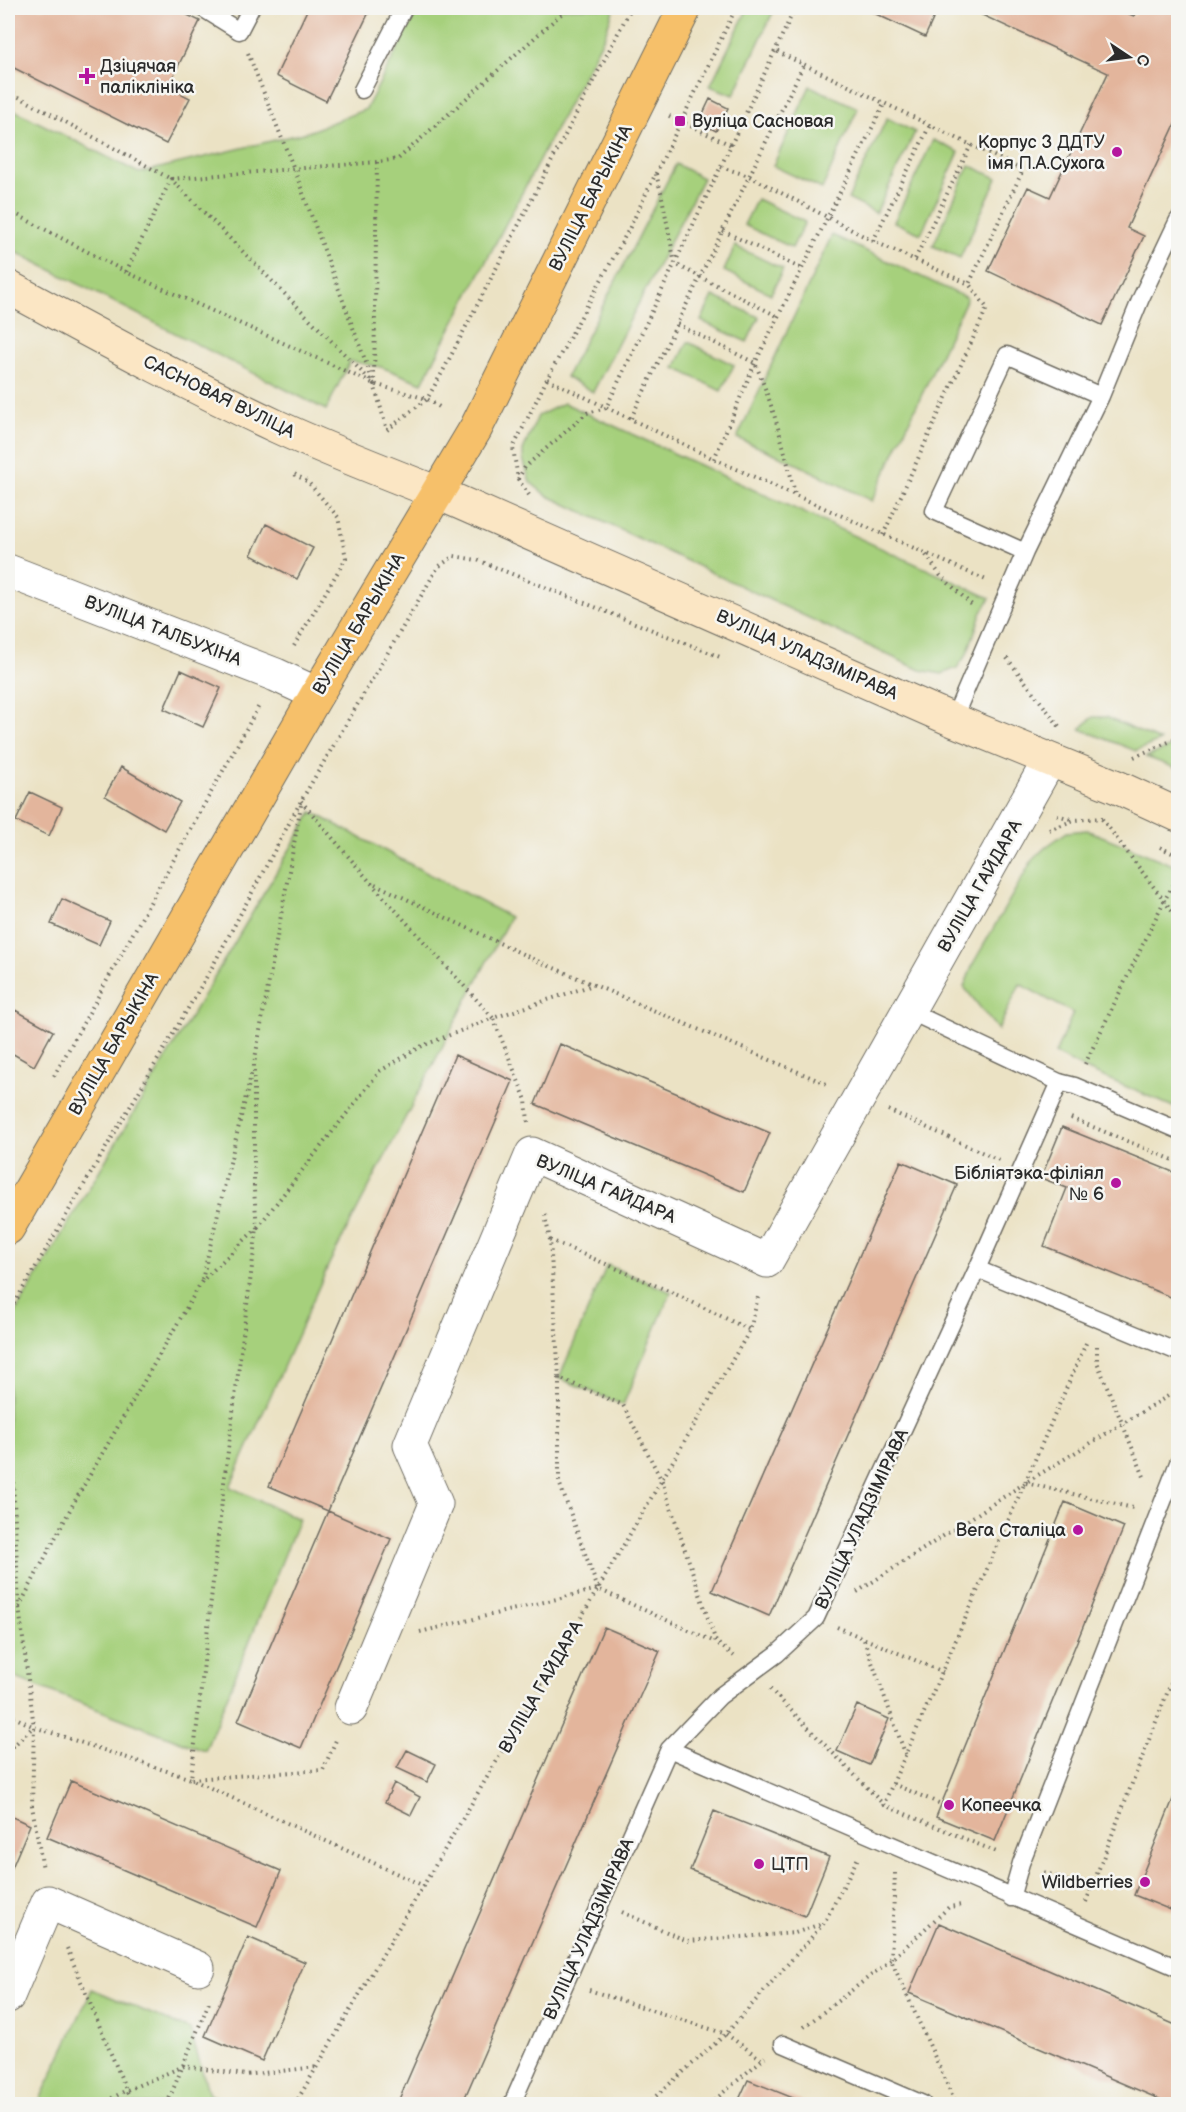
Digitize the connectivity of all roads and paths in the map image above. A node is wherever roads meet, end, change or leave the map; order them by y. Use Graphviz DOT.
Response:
graph roads {
  1 [pos="202,8"];
  2 [pos="251,8"];
  3 [pos="404,8"];
  4 [pos="567,8"];
  5 [pos="631,8"];
  6 [pos="685,8"];
  7 [pos="736,8"];
  8 [pos="795,8"];
  9 [pos="239,31"];
  10 [pos="776,51"];
  11 [pos="804,64"];
  12 [pos="362,90"];
  13 [pos="8,92"];
  14 [pos="884,104"];
  15 [pos="680,121"];
  16 [pos="930,125"];
  17 [pos="971,145"];
  18 [pos="731,146"];
  19 [pos="376,162"];
  20 [pos="721,166"];
  21 [pos="294,169"];
  22 [pos="655,174"];
  23 [pos="749,176"];
  24 [pos="171,179"];
  25 [pos="8,210"];
  26 [pos="828,217"];
  27 [pos="1179,220"];
  28 [pos="723,231"];
  29 [pos="873,241"];
  30 [pos="915,260"];
  31 [pos="675,264"];
  32 [pos="802,269"];
  33 [pos="126,272"];
  34 [pos="700,275"];
  35 [pos="969,284"];
  36 [pos="8,287"];
  37 [pos="779,316"];
  38 [pos="676,324"];
  39 [pos="755,363"];
  40 [pos="547,379"];
  41 [pos="374,384"];
  42 [pos="1101,396"];
  43 [pos="427,399"];
  44 [pos="441,408"];
  45 [pos="606,408"];
  46 [pos="631,418"];
  47 [pos="513,448"];
  48 [pos="714,459"];
  49 [pos="518,479"];
  50 [pos="438,493"];
  51 [pos="795,495"];
  52 [pos="338,517"];
  53 [pos="883,535"];
  54 [pos="1025,552"];
  55 [pos="925,553"];
  56 [pos="477,560"];
  57 [pos="8,570"];
  58 [pos="1010,591"];
  59 [pos="981,614"];
  60 [pos="989,633"];
  61 [pos="276,675"];
  62 [pos="317,694"];
  63 [pos="953,720"];
  64 [pos="1179,738"];
  65 [pos="1057,747"];
  66 [pos="1138,755"];
  67 [pos="301,801"];
  68 [pos="1179,815"];
  69 [pos="1074,820"];
  70 [pos="1179,877"];
  71 [pos="371,883"];
  72 [pos="1164,901"];
  73 [pos="1179,919"];
  74 [pos="593,985"];
  75 [pos="909,1011"];
  76 [pos="494,1018"];
  77 [pos="254,1064"];
  78 [pos="1083,1068"];
  79 [pos="53,1077"];
  80 [pos="1060,1082"];
  81 [pos="859,1098"];
  82 [pos="1064,1115"];
  83 [pos="1179,1130"];
  84 [pos="532,1154"];
  85 [pos="1179,1162"];
  86 [pos="1022,1171"];
  87 [pos="543,1208"];
  88 [pos="8,1227"];
  89 [pos="257,1228"];
  90 [pos="550,1240"];
  91 [pos="767,1261"];
  92 [pos="977,1269"];
  93 [pos="202,1281"];
  94 [pos="8,1314"];
  95 [pos="1097,1318"];
  96 [pos="750,1329"];
  97 [pos="1179,1352"];
  98 [pos="1096,1362"];
  99 [pos="8,1374"];
  100 [pos="559,1378"];
  101 [pos="1179,1390"];
  102 [pos="1122,1424"];
  103 [pos="1179,1463"];
  104 [pos="662,1481"];
  105 [pos="1025,1483"];
  106 [pos="1159,1514"];
  107 [pos="598,1589"];
  108 [pos="20,1607"];
  109 [pos="816,1618"];
  110 [pos="864,1639"];
  111 [pos="379,1641"];
  112 [pos="716,1642"];
  113 [pos="1179,1665"];
  114 [pos="753,1672"];
  115 [pos="943,1672"];
  116 [pos="351,1708"];
  117 [pos="8,1714"];
  118 [pos="34,1727"];
  119 [pos="669,1749"];
  120 [pos="8,1751"];
  121 [pos="906,1756"];
  122 [pos="191,1779"];
  123 [pos="893,1784"];
  124 [pos="941,1804"];
  125 [pos="884,1805"];
  126 [pos="869,1836"];
  127 [pos="897,1848"];
  128 [pos="1022,1863"];
  129 [pos="424,1886"];
  130 [pos="1091,1890"];
  131 [pos="1011,1898"];
  132 [pos="48,1902"];
  133 [pos="601,1903"];
  134 [pos="824,1923"];
  135 [pos="1077,1926"];
  136 [pos="891,1960"];
  137 [pos="1179,1968"];
  138 [pos="205,1980"];
  139 [pos="566,1982"];
  140 [pos="8,1996"];
  141 [pos="726,2034"];
  142 [pos="783,2044"];
  143 [pos="762,2059"];
  144 [pos="184,2066"];
  145 [pos="317,2067"];
  146 [pos="125,2091"];
  147 [pos="101,2104"];
  148 [pos="132,2104"];
  149 [pos="167,2104"];
  150 [pos="295,2104"];
  151 [pos="512,2104"];
  152 [pos="647,2104"];
  153 [pos="710,2104"];
  154 [pos="922,2104"];
  155 [pos="956,2104"];
  1 -- 9 [label="lane"];
  2 -- 9 [label="lane"];
  3 -- 12 [label="lane"];
  4 -- 19 [label="path"];
  5 -- 43 [label="path"];
  6 -- 50 [label="main road, ВУЛІЦА БАРЫКІНА"];
  7 -- 15 [label="path"];
  8 -- 10 [label="path"];
  9 -- 21 [label="path"];
  10 -- 11 [label="path"];
  10 -- 18 [label="path"];
  11 -- 14 [label="path"];
  11 -- 23 [label="path"];
  13 -- 24 [label="path"];
  14 -- 16 [label="path"];
  14 -- 26 [label="path"];
  15 -- 18 [label="path"];
  15 -- 22 [label="path"];
  16 -- 17 [label="path"];
  16 -- 29 [label="path"];
  17 -- 30 [label="path"];
  17 -- 35 [label="path"];
  18 -- 20 [label="path"];
  19 -- 21 [label="path"];
  19 -- 41 [label="path"];
  20 -- 23 [label="path"];
  20 -- 31 [label="path"];
  21 -- 24 [label="path"];
  21 -- 41 [label="path"];
  22 -- 31 [label="path"];
  22 -- 40 [label="path"];
  23 -- 26 [label="path"];
  23 -- 28 [label="path"];
  24 -- 33 [label="path"];
  24 -- 41 [label="path"];
  25 -- 33 [label="path"];
  26 -- 29 [label="path"];
  26 -- 32 [label="path"];
  27 -- 42 [label="lane"];
  28 -- 32 [label="path"];
  28 -- 34 [label="path"];
  29 -- 30 [label="path"];
  30 -- 35 [label="path"];
  31 -- 34 [label="path"];
  31 -- 45 [label="path"];
  32 -- 37 [label="path"];
  33 -- 41 [label="path"];
  34 -- 37 [label="path"];
  34 -- 38 [label="path"];
  35 -- 53 [label="path"];
  36 -- 50 [label="main road, САСНОВАЯ ВУЛІЦА"];
  37 -- 39 [label="path"];
  38 -- 39 [label="path"];
  38 -- 46 [label="path"];
  39 -- 48 [label="path"];
  39 -- 51 [label="path"];
  40 -- 45 [label="path"];
  40 -- 47 [label="path"];
  41 -- 43 [label="path"];
  41 -- 43 [label="path"];
  42 -- 54 [label="lane"];
  42 -- 54 [label="lane"];
  43 -- 44 [label="path"];
  45 -- 46 [label="path"];
  45 -- 49 [label="path"];
  46 -- 48 [label="path"];
  48 -- 51 [label="path"];
  50 -- 62 [label="main road, ВУЛІЦА БАРЫКІНА"];
  50 -- 63 [label="main road, ВУЛІЦА УЛАДЗІМІРАВА"];
  51 -- 53 [label="path"];
  52 -- 61 [label="path"];
  53 -- 55 [label="path"];
  54 -- 58 [label="lane"];
  55 -- 58 [label="path"];
  55 -- 59 [label="path"];
  56 -- 67 [label="path"];
  57 -- 61 [label="street, ВУЛІЦА ТАЛБУХІНА"];
  58 -- 60 [label="lane"];
  60 -- 63 [label="lane"];
  60 -- 65 [label="path"];
  61 -- 62 [label="street, ВУЛІЦА ТАЛБУХІНА"];
  61 -- 79 [label="path"];
  62 -- 88 [label="main road, ВУЛІЦА БАРЫКІНА"];
  63 -- 65 [label="main road, ВУЛІЦА УЛАДЗІМІРАВА"];
  64 -- 66 [label="path"];
  65 -- 68 [label="main road, ВУЛІЦА УЛАДЗІМІРАВА"];
  65 -- 75 [label="street, ВУЛІЦА ГАЙДАРА"];
  67 -- 71 [label="path"];
  67 -- 77 [label="path"];
  67 -- 94 [label="path"];
  69 -- 72 [label="path"];
  70 -- 72 [label="path"];
  71 -- 74 [label="path"];
  71 -- 76 [label="path"];
  72 -- 73 [label="path"];
  72 -- 78 [label="path"];
  74 -- 76 [label="path"];
  74 -- 81 [label="path"];
  75 -- 80 [label="lane"];
  75 -- 81 [label="street, ВУЛІЦА ГАЙДАРА"];
  76 -- 84 [label="path"];
  76 -- 89 [label="path"];
  77 -- 89 [label="path"];
  77 -- 93 [label="path"];
  80 -- 83 [label="lane"];
  80 -- 86 [label="lane, ВУЛІЦА УЛАДЗІМІРАВА"];
  81 -- 86 [label="path"];
  81 -- 91 [label="street, ВУЛІЦА ГАЙДАРА"];
  82 -- 85 [label="path"];
  84 -- 91 [label="street, ВУЛІЦА ГАЙДАРА"];
  84 -- 111 [label="street, ВУЛІЦА ГАЙДАРА"];
  86 -- 92 [label="lane, ВУЛІЦА УЛАДЗІМІРАВА"];
  87 -- 90 [label="path"];
  89 -- 93 [label="path"];
  89 -- 122 [label="path"];
  90 -- 96 [label="path"];
  90 -- 100 [label="path"];
  91 -- 96 [label="path, ВУЛІЦА ГАЙДАРА"];
  92 -- 95 [label="lane"];
  92 -- 109 [label="lane, ВУЛІЦА УЛАДЗІМІРАВА"];
  93 -- 108 [label="path"];
  95 -- 97 [label="lane"];
  95 -- 105 [label="path"];
  96 -- 104 [label="path, ВУЛІЦА ГАЙДАРА"];
  98 -- 102 [label="path"];
  99 -- 108 [label="path"];
  100 -- 104 [label="path"];
  100 -- 107 [label="path"];
  101 -- 102 [label="path"];
  102 -- 105 [label="path"];
  102 -- 106 [label="path"];
  103 -- 106 [label="lane"];
  104 -- 107 [label="path, ВУЛІЦА ГАЙДАРА"];
  104 -- 112 [label="path"];
  105 -- 106 [label="path"];
  105 -- 109 [label="path"];
  105 -- 115 [label="path"];
  106 -- 128 [label="lane"];
  107 -- 111 [label="path"];
  107 -- 112 [label="path"];
  107 -- 129 [label="path, ВУЛІЦА ГАЙДАРА"];
  108 -- 118 [label="path"];
  109 -- 110 [label="path"];
  109 -- 114 [label="lane, ВУЛІЦА УЛАДЗІМІРАВА"];
  110 -- 115 [label="path"];
  110 -- 121 [label="path"];
  111 -- 116 [label="street, ВУЛІЦА ГАЙДАРА"];
  112 -- 114 [label="path"];
  113 -- 130 [label="path"];
  114 -- 119 [label="lane, ВУЛІЦА УЛАДЗІМІРАВА"];
  114 -- 125 [label="path"];
  115 -- 121 [label="path"];
  116 -- 122 [label="path"];
  117 -- 118 [label="path"];
  118 -- 120 [label="path"];
  118 -- 122 [label="path"];
  118 -- 132 [label="path"];
  119 -- 126 [label="lane"];
  119 -- 133 [label="lane, ВУЛІЦА УЛАДЗІМІРАВА"];
  121 -- 123 [label="path"];
  122 -- 129 [label="path"];
  123 -- 124 [label="path"];
  123 -- 125 [label="path"];
  125 -- 126 [label="path"];
  125 -- 127 [label="path"];
  125 -- 128 [label="path"];
  126 -- 127 [label="lane"];
  126 -- 134 [label="path"];
  127 -- 131 [label="lane"];
  127 -- 136 [label="path"];
  128 -- 130 [label="path"];
  128 -- 131 [label="lane"];
  129 -- 145 [label="path, ВУЛІЦА ГАЙДАРА"];
  130 -- 135 [label="path"];
  131 -- 135 [label="lane"];
  131 -- 136 [label="path"];
  132 -- 138 [label="street"];
  132 -- 140 [label="street"];
  132 -- 146 [label="path"];
  133 -- 134 [label="path"];
  133 -- 139 [label="lane, ВУЛІЦА УЛАДЗІМІРАВА"];
  134 -- 141 [label="path"];
  135 -- 137 [label="lane"];
  136 -- 142 [label="path"];
  136 -- 155 [label="path"];
  138 -- 144 [label="path"];
  139 -- 141 [label="path"];
  139 -- 151 [label="lane, ВУЛІЦА УЛАДЗІМІРАВА"];
  141 -- 143 [label="path"];
  141 -- 152 [label="path"];
  142 -- 143 [label="path"];
  142 -- 154 [label="lane"];
  143 -- 153 [label="path"];
  144 -- 145 [label="path"];
  144 -- 146 [label="path"];
  144 -- 149 [label="path"];
  145 -- 150 [label="path, ВУЛІЦА ГАЙДАРА"];
  146 -- 147 [label="path"];
  146 -- 148 [label="path"];
}
